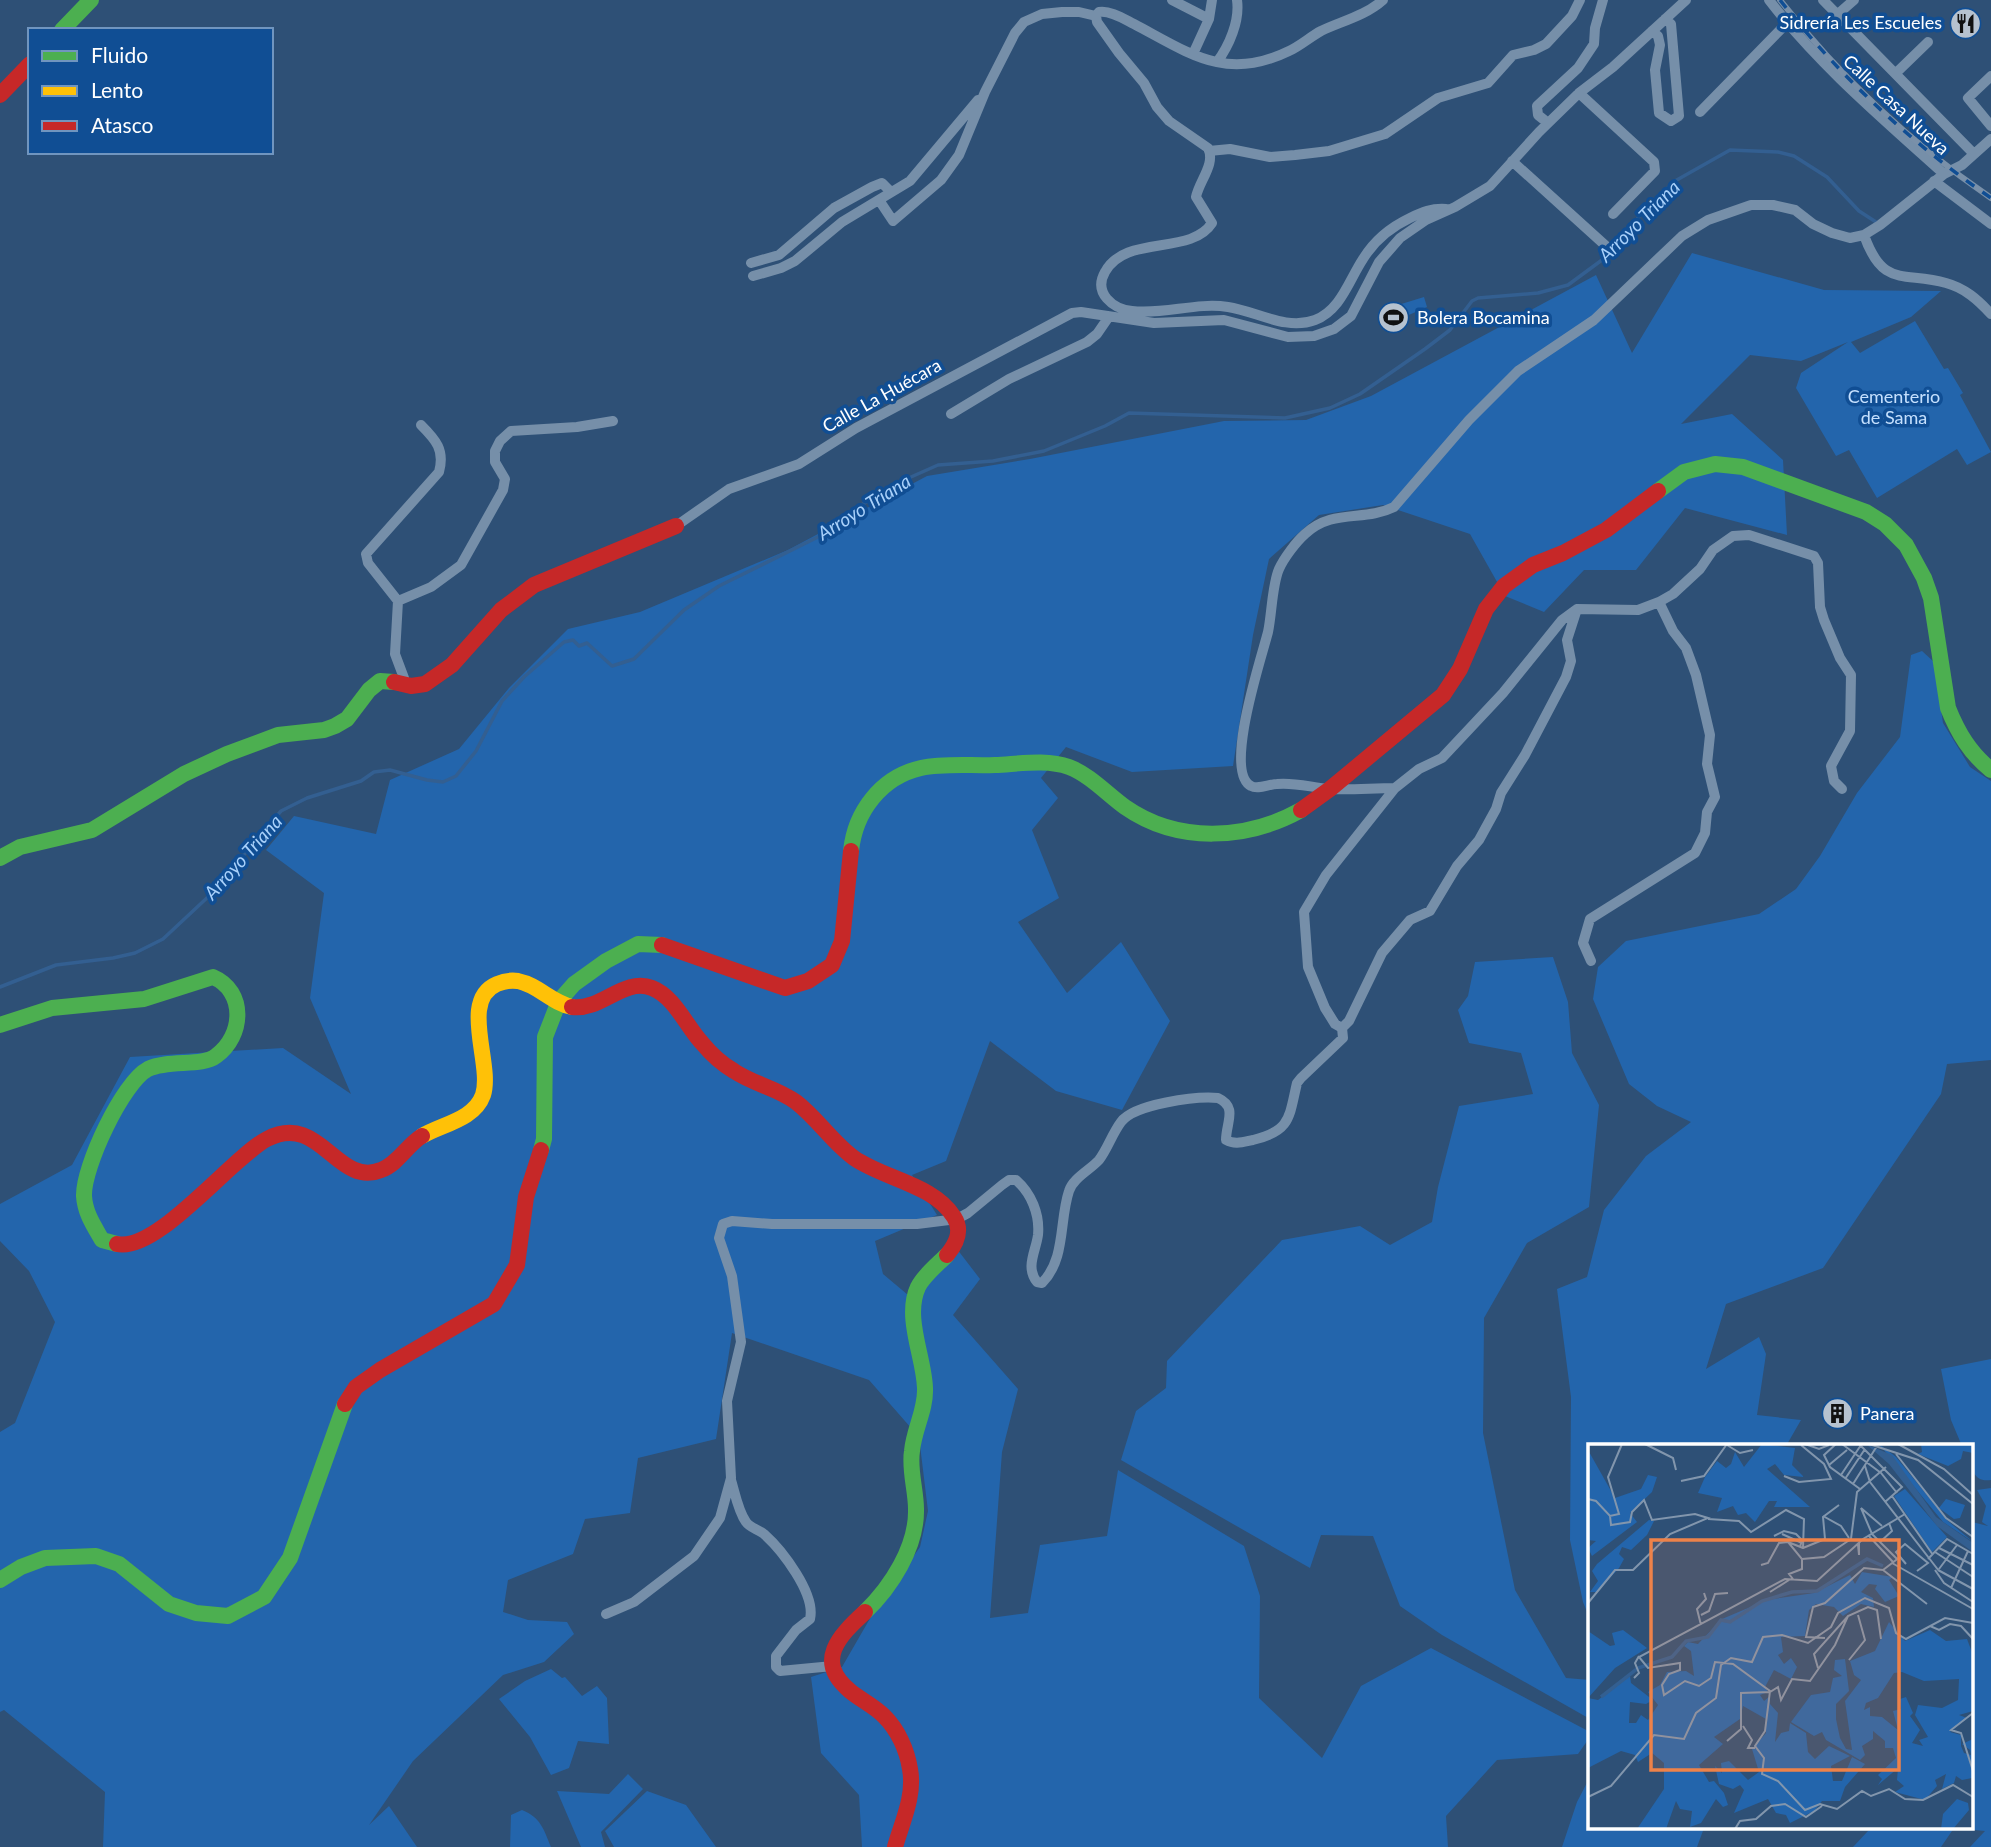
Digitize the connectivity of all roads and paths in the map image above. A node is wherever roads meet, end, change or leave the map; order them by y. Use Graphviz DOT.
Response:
graph roads {
  1 [pos="91,0"];
  2 [pos="1172,0"];
  3 [pos="1212,0"];
  4 [pos="1237,0"];
  5 [pos="1383,0"];
  6 [pos="1580,0"];
  7 [pos="1603,0"];
  8 [pos="1686,0"];
  9 [pos="1769,0"];
  10 [pos="1823,0"];
  11 [pos="1854,0"];
  12 [pos="1838,14"];
  13 [pos="1096,16"];
  14 [pos="1209,19"];
  15 [pos="1665,19"];
  16 [pos="1787,23"];
  17 [pos="64,28"];
  18 [pos="1652,31"];
  19 [pos="1928,42"];
  20 [pos="1193,54"];
  21 [pos="1217,62"];
  22 [pos="28,66"];
  23 [pos="1896,73"];
  24 [pos="1991,76"];
  25 [pos="985,92"];
  26 [pos="1579,93"];
  27 [pos="0,95"];
  28 [pos="1700,112"];
  29 [pos="1548,123"];
  30 [pos="1991,126"];
  31 [pos="1991,139"];
  32 [pos="1209,151"];
  33 [pos="1974,154"];
  34 [pos="1512,161"];
  35 [pos="1939,177"];
  36 [pos="891,192"];
  37 [pos="879,200"];
  38 [pos="1448,210"];
  39 [pos="1613,214"];
  40 [pos="1991,224"];
  41 [pos="1864,235"];
  42 [pos="1605,246"];
  43 [pos="751,262"];
  44 [pos="753,276"];
  45 [pos="1991,314"];
  46 [pos="1108,317"];
  47 [pos="951,414"];
  48 [pos="613,421"];
  49 [pos="421,425"];
  50 [pos="676,526"];
  51 [pos="397,601"];
  52 [pos="1659,602"];
  53 [pos="1577,610"];
  54 [pos="403,684"];
  55 [pos="1991,770"];
  56 [pos="1395,788"];
  57 [pos="1330,789"];
  58 [pos="1842,789"];
  59 [pos="0,858"];
  60 [pos="1591,961"];
  61 [pos="559,1001"];
  62 [pos="0,1025"];
  63 [pos="1342,1028"];
  64 [pos="957,1219"];
  65 [pos="731,1478"];
  66 [pos="0,1580"];
  67 [pos="606,1614"];
  68 [pos="833,1666"];
  69 [pos="895,1847"];
  1 -- 17 [label="street"];
  2 -- 14 [label="street"];
  3 -- 14 [label="street"];
  4 -- 21 [label="street"];
  5 -- 21 [label="street"];
  6 -- 32 [label="street"];
  7 -- 29 [label="street"];
  8 -- 15 [label="street, Calle La Ḥuécara"];
  9 -- 16 [label="street, Calle Casa Nueva"];
  10 -- 12 [label="street"];
  11 -- 12 [label="street"];
  12 -- 23 [label="street"];
  13 -- 20 [label="street"];
  13 -- 25 [label="street"];
  13 -- 32 [label="street"];
  14 -- 20 [label="street"];
  15 -- 18 [label="street, Calle La Ḥuécara"];
  15 -- 18 [label="street"];
  16 -- 28 [label="street"];
  16 -- 35 [label="street, Calle Casa Nueva"];
  18 -- 26 [label="street, Calle La Ḥuécara"];
  19 -- 23 [label="street"];
  20 -- 21 [label="street"];
  22 -- 27 [label="street"];
  23 -- 33 [label="street"];
  24 -- 30 [label="street"];
  25 -- 36 [label="street"];
  25 -- 37 [label="street"];
  26 -- 29 [label="street, Calle La Ḥuécara"];
  26 -- 39 [label="street"];
  29 -- 34 [label="street, Calle La Ḥuécara"];
  31 -- 33 [label="street"];
  32 -- 38 [label="street"];
  33 -- 35 [label="street"];
  34 -- 38 [label="street, Calle La Ḥuécara"];
  34 -- 42 [label="street"];
  35 -- 40 [label="street, Calle Casa Nueva"];
  35 -- 41 [label="street"];
  36 -- 37 [label="street"];
  36 -- 43 [label="street"];
  37 -- 44 [label="street"];
  38 -- 46 [label="street, Calle La Ḥuécara"];
  41 -- 45 [label="street"];
  41 -- 57 [label="street"];
  46 -- 47 [label="street"];
  46 -- 50 [label="street, Calle La Ḥuécara"];
  48 -- 51 [label="street"];
  49 -- 51 [label="street"];
  50 -- 54 [label="street"];
  51 -- 54 [label="street"];
  52 -- 53 [label="street"];
  52 -- 58 [label="street"];
  52 -- 60 [label="street"];
  53 -- 56 [label="street"];
  53 -- 63 [label="street"];
  54 -- 59 [label="street"];
  55 -- 57 [label="street"];
  56 -- 57 [label="street"];
  56 -- 63 [label="street"];
  57 -- 61 [label="street"];
  61 -- 62 [label="street"];
  61 -- 64 [label="street"];
  61 -- 66 [label="street"];
  63 -- 64 [label="street"];
  64 -- 65 [label="street"];
  64 -- 68 [label="street"];
  65 -- 67 [label="street"];
  65 -- 68 [label="street"];
  68 -- 69 [label="street"];
}
